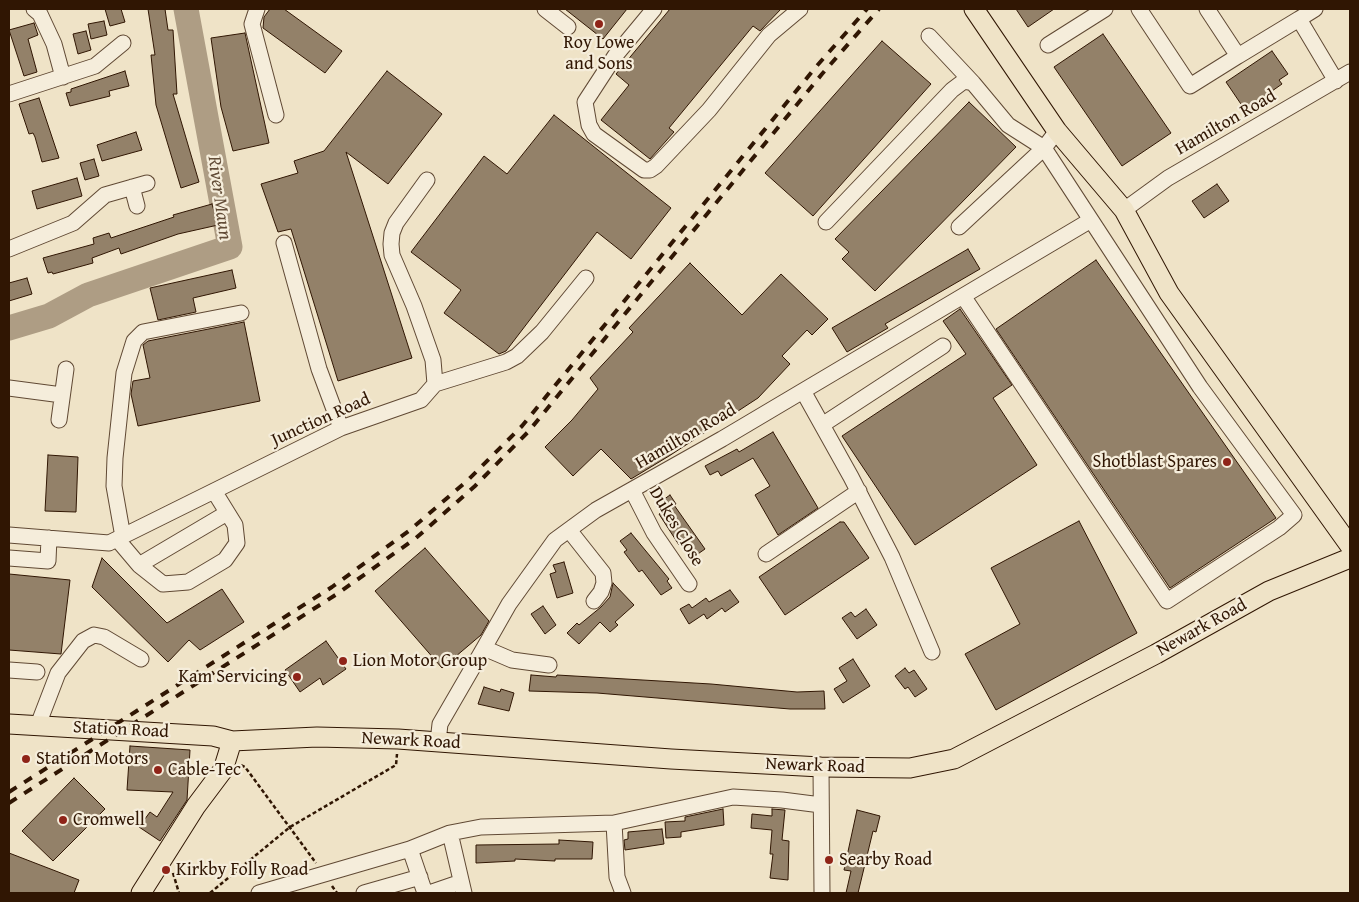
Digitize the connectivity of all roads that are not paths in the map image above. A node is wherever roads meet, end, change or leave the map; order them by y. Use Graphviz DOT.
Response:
graph roads {
  1 [pos="34,9"];
  2 [pos="257,9"];
  3 [pos="545,9"];
  4 [pos="654,9"];
  5 [pos="800,9"];
  6 [pos="974,9"];
  7 [pos="1104,9"];
  8 [pos="1138,9"];
  9 [pos="1207,9"];
  10 [pos="1315,9"];
  11 [pos="1299,19"];
  12 [pos="568,27"];
  13 [pos="929,36"];
  14 [pos="123,43"];
  15 [pos="1048,46"];
  16 [pos="1238,56"];
  17 [pos="1350,72"];
  18 [pos="64,77"];
  19 [pos="1336,81"];
  20 [pos="973,83"];
  21 [pos="9,94"];
  22 [pos="276,115"];
  23 [pos="1057,131"];
  24 [pos="1044,148"];
  25 [pos="427,180"];
  26 [pos="147,182"];
  27 [pos="132,187"];
  28 [pos="137,206"];
  29 [pos="1124,210"];
  30 [pos="1091,220"];
  31 [pos="826,222"];
  32 [pos="959,227"];
  33 [pos="284,243"];
  34 [pos="9,249"];
  35 [pos="586,278"];
  36 [pos="963,296"];
  37 [pos="241,313"];
  38 [pos="943,346"];
  39 [pos="66,369"];
  40 [pos="436,384"];
  41 [pos="9,388"];
  42 [pos="803,391"];
  43 [pos="62,395"];
  44 [pos="59,420"];
  45 [pos="822,425"];
  46 [pos="342,428"];
  47 [pos="632,490"];
  48 [pos="214,491"];
  49 [pos="859,491"];
  50 [pos="228,513"];
  51 [pos="569,530"];
  52 [pos="9,535"];
  53 [pos="49,538"];
  54 [pos="120,538"];
  55 [pos="1350,546"];
  56 [pos="766,554"];
  57 [pos="9,558"];
  58 [pos="1350,558"];
  59 [pos="139,565"];
  60 [pos="689,584"];
  61 [pos="594,601"];
  62 [pos="484,648"];
  63 [pos="932,652"];
  64 [pos="141,659"];
  65 [pos="548,666"];
  66 [pos="9,670"];
  67 [pos="37,672"];
  68 [pos="9,724"];
  69 [pos="38,725"];
  70 [pos="438,742"];
  71 [pos="230,750"];
  72 [pos="821,767"];
  73 [pos="821,805"];
  74 [pos="614,823"];
  75 [pos="450,833"];
  76 [pos="410,849"];
  77 [pos="420,877"];
  78 [pos="463,887"];
  79 [pos="142,893"];
  80 [pos="259,893"];
  81 [pos="364,893"];
  82 [pos="427,893"];
  83 [pos="623,893"];
  84 [pos="822,893"];
  1 -- 18 [label="street"];
  2 -- 22 [label="street"];
  3 -- 12 [label="street"];
  4 -- 5 [label="street"];
  6 -- 23 [label="main road"];
  7 -- 15 [label="street"];
  8 -- 16 [label="street"];
  9 -- 16 [label="street"];
  10 -- 11 [label="street"];
  11 -- 16 [label="street"];
  11 -- 19 [label="street"];
  13 -- 20 [label="street"];
  14 -- 18 [label="street"];
  17 -- 19 [label="street, Hamilton Road"];
  18 -- 21 [label="street"];
  19 -- 29 [label="street, Hamilton Road"];
  20 -- 24 [label="street"];
  20 -- 31 [label="street"];
  23 -- 24 [label="street"];
  23 -- 29 [label="main road"];
  24 -- 30 [label="street"];
  24 -- 32 [label="street"];
  25 -- 40 [label="street"];
  26 -- 27 [label="street"];
  27 -- 28 [label="street"];
  27 -- 34 [label="street"];
  29 -- 55 [label="main road"];
  30 -- 36 [label="street, Hamilton Road"];
  30 -- 36 [label="street"];
  33 -- 46 [label="street"];
  35 -- 40 [label="street"];
  36 -- 42 [label="street, Hamilton Road"];
  37 -- 54 [label="street"];
  38 -- 45 [label="street"];
  39 -- 43 [label="street"];
  40 -- 46 [label="street, Junction Road"];
  41 -- 43 [label="street"];
  42 -- 45 [label="street"];
  42 -- 47 [label="street, Hamilton Road"];
  43 -- 44 [label="street"];
  45 -- 49 [label="street"];
  46 -- 48 [label="street, Junction Road"];
  47 -- 51 [label="street, Hamilton Road"];
  47 -- 60 [label="street, Dukes Close"];
  48 -- 50 [label="street"];
  48 -- 54 [label="street, Junction Road"];
  49 -- 56 [label="street"];
  49 -- 63 [label="street"];
  50 -- 59 [label="street"];
  50 -- 59 [label="street"];
  51 -- 61 [label="street"];
  51 -- 62 [label="street, Hamilton Road"];
  52 -- 53 [label="street, Junction Road"];
  53 -- 54 [label="street, Junction Road"];
  53 -- 57 [label="street"];
  54 -- 59 [label="street"];
  58 -- 72 [label="main road, Newark Road"];
  62 -- 65 [label="street"];
  62 -- 70 [label="street, Hamilton Road"];
  64 -- 69 [label="street"];
  66 -- 67 [label="street"];
  68 -- 69 [label="main road, Station Road"];
  69 -- 71 [label="main road, Station Road"];
  70 -- 71 [label="main road, Newark Road"];
  70 -- 72 [label="main road, Newark Road"];
  71 -- 79 [label="main road"];
  72 -- 73 [label="street"];
  73 -- 74 [label="street, Newark Road"];
  73 -- 84 [label="street"];
  74 -- 75 [label="street, Newark Road"];
  74 -- 83 [label="street"];
  75 -- 76 [label="street, Newark Road"];
  75 -- 78 [label="street"];
  76 -- 77 [label="street"];
  76 -- 80 [label="street, Newark Road"];
  77 -- 81 [label="street"];
  77 -- 82 [label="street"];
  78 -- 82 [label="street"];
}
